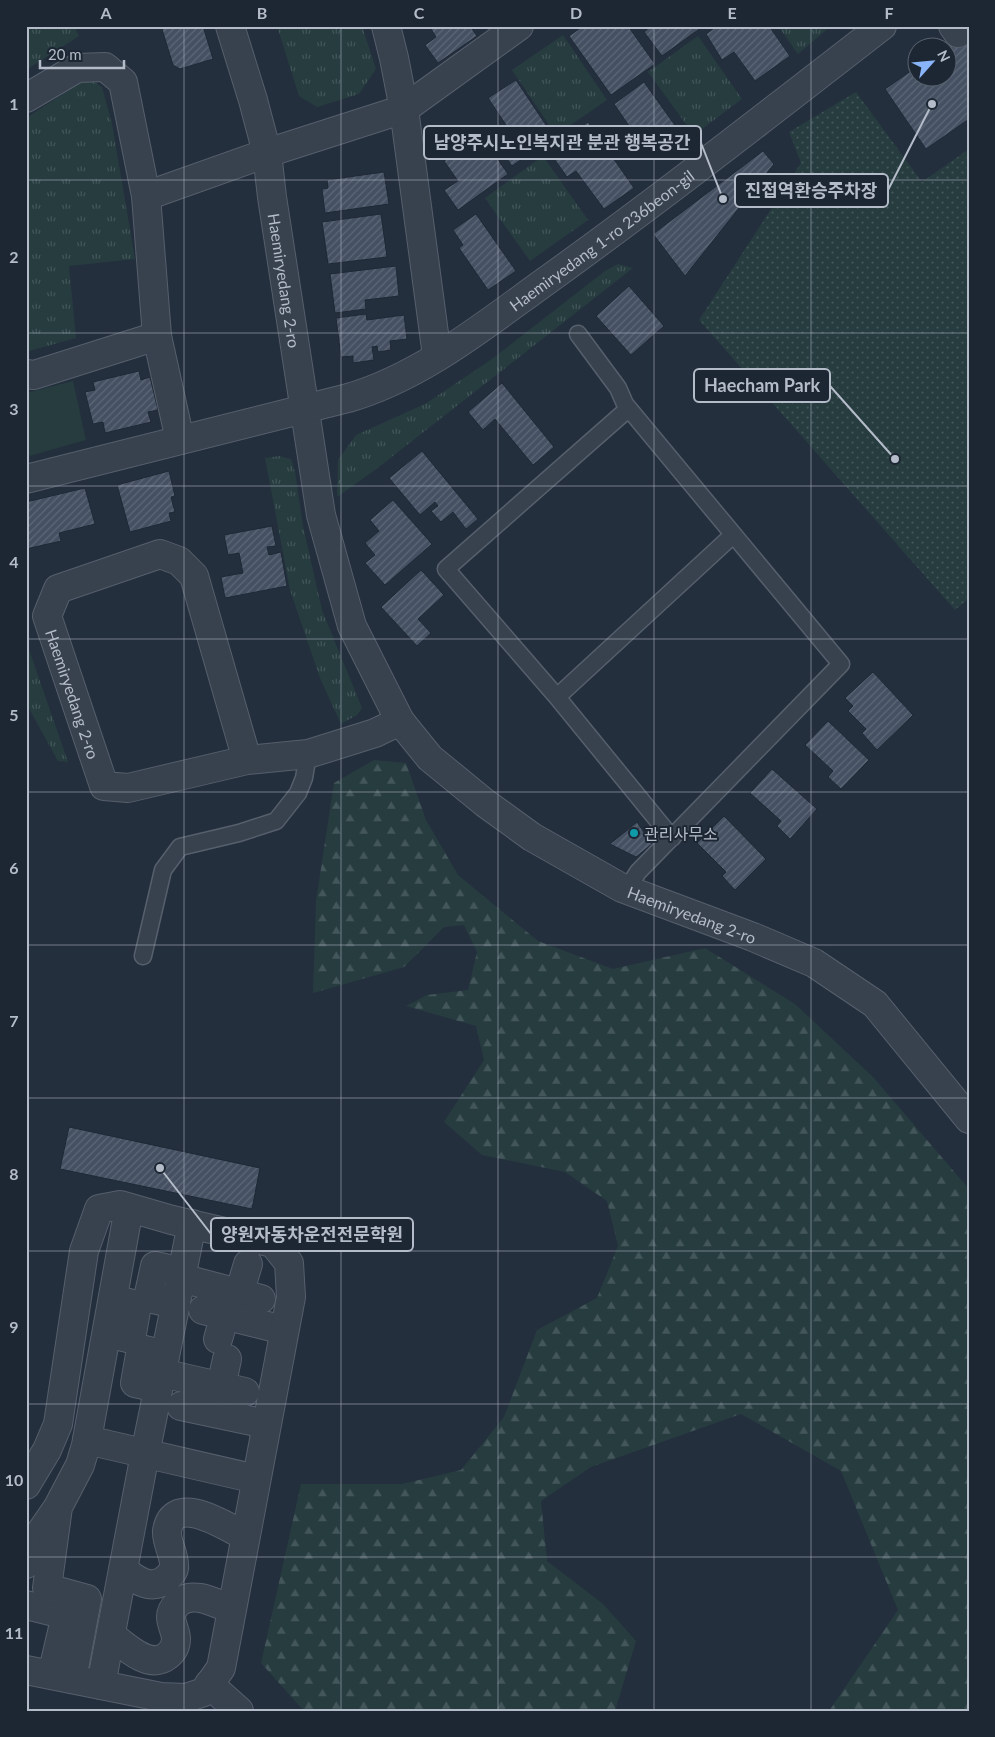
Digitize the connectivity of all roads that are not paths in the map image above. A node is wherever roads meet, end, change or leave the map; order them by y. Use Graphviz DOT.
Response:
graph roads {
  1 [pos="230,26"];
  2 [pos="386,26"];
  3 [pos="519,26"];
  4 [pos="882,26"];
  5 [pos="26,98"];
  6 [pos="404,109"];
  7 [pos="268,153"];
  8 [pos="146,196"];
  9 [pos="578,334"];
  10 [pos="157,336"];
  11 [pos="437,356"];
  12 [pos="26,374"];
  13 [pos="628,408"];
  14 [pos="304,410"];
  15 [pos="180,440"];
  16 [pos="26,479"];
  17 [pos="733,535"];
  18 [pos="557,698"];
  19 [pos="400,721"];
  20 [pos="308,754"];
  21 [pos="247,760"];
  22 [pos="672,838"];
  23 [pos="627,889"];
  24 [pos="143,956"];
  25 [pos="969,1119"];
  26 [pos="129,1208"];
  27 [pos="192,1224"];
  28 [pos="248,1264"];
  29 [pos="182,1275"];
  30 [pos="229,1319"];
  31 [pos="284,1330"];
  32 [pos="162,1372"];
  33 [pos="181,1406"];
  34 [pos="266,1424"];
  35 [pos="87,1440"];
  36 [pos="145,1454"];
  37 [pos="256,1479"];
  38 [pos="26,1485"];
  39 [pos="58,1507"];
  40 [pos="245,1536"];
  41 [pos="26,1564"];
  42 [pos="123,1570"];
  43 [pos="26,1605"];
  44 [pos="231,1609"];
  45 [pos="111,1635"];
  46 [pos="50,1675"];
  47 [pos="209,1684"];
  48 [pos="101,1685"];
  49 [pos="239,1711"];
  1 -- 7 [label="street, Haemiryedang 2-ro"];
  2 -- 6 [label="street"];
  3 -- 6 [label="street"];
  4 -- 11 [label="street, Haemiryedang 1-ro 236beon-gil"];
  5 -- 8 [label="street"];
  6 -- 7 [label="street"];
  6 -- 11 [label="street"];
  7 -- 8 [label="street"];
  7 -- 14 [label="street, Haemiryedang 2-ro"];
  8 -- 10 [label="street"];
  9 -- 13 [label="lane"];
  10 -- 12 [label="street"];
  10 -- 15 [label="street"];
  11 -- 14 [label="street, Haemiryedang 1-ro 236beon-gil"];
  13 -- 17 [label="lane"];
  13 -- 18 [label="lane"];
  14 -- 15 [label="street"];
  14 -- 19 [label="street, Haemiryedang 2-ro"];
  15 -- 16 [label="street"];
  17 -- 18 [label="lane"];
  17 -- 22 [label="lane"];
  18 -- 22 [label="lane"];
  19 -- 20 [label="street, Haemiryedang 2-ro"];
  19 -- 23 [label="street, Haemiryedang 2-ro"];
  20 -- 21 [label="street, Haemiryedang 2-ro"];
  20 -- 24 [label="lane"];
  21 -- 21 [label="street, Haemiryedang 2-ro"];
  22 -- 23 [label="lane"];
  23 -- 25 [label="street, Haemiryedang 2-ro"];
  26 -- 27 [label="street"];
  26 -- 35 [label="street"];
  26 -- 38 [label="street"];
  27 -- 29 [label="street"];
  27 -- 31 [label="street"];
  28 -- 30 [label="street"];
  29 -- 30 [label="street"];
  29 -- 32 [label="street"];
  30 -- 31 [label="street"];
  30 -- 32 [label="street"];
  31 -- 34 [label="street"];
  32 -- 36 [label="street"];
  33 -- 34 [label="street"];
  34 -- 37 [label="street"];
  35 -- 36 [label="street"];
  35 -- 39 [label="street"];
  36 -- 37 [label="street"];
  36 -- 42 [label="street"];
  37 -- 40 [label="street"];
  39 -- 41 [label="street"];
  39 -- 46 [label="street"];
  40 -- 42 [label="street"];
  40 -- 44 [label="street"];
  42 -- 45 [label="street"];
  43 -- 46 [label="street"];
  44 -- 45 [label="street"];
  44 -- 47 [label="street"];
  45 -- 48 [label="street"];
  46 -- 48 [label="street"];
  47 -- 48 [label="street"];
  47 -- 49 [label="street"];
}
